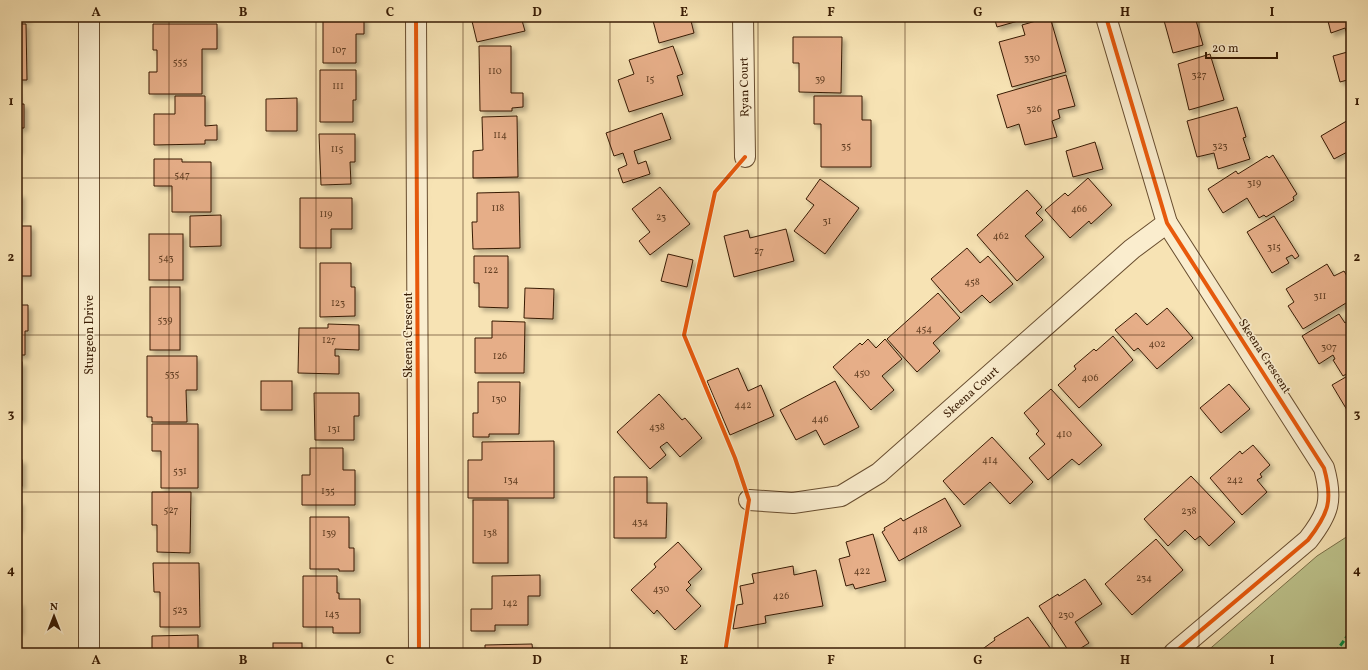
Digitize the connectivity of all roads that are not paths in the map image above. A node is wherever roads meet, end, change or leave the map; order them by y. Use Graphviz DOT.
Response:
graph roads {
  1 [pos="89,17"];
  2 [pos="416,17"];
  3 [pos="743,17"];
  4 [pos="1106,17"];
  5 [pos="746,157"];
  6 [pos="1167,222"];
  7 [pos="749,500"];
  8 [pos="89,653"];
  9 [pos="419,653"];
  10 [pos="1174,653"];
  1 -- 8 [label="street, Sturgeon Drive"];
  2 -- 9 [label="street, Skeena Crescent"];
  3 -- 5 [label="street, Ryan Court"];
  4 -- 6 [label="street, Skeena Crescent"];
  6 -- 7 [label="street, Skeena Court"];
  6 -- 10 [label="street, Skeena Crescent"];
}
